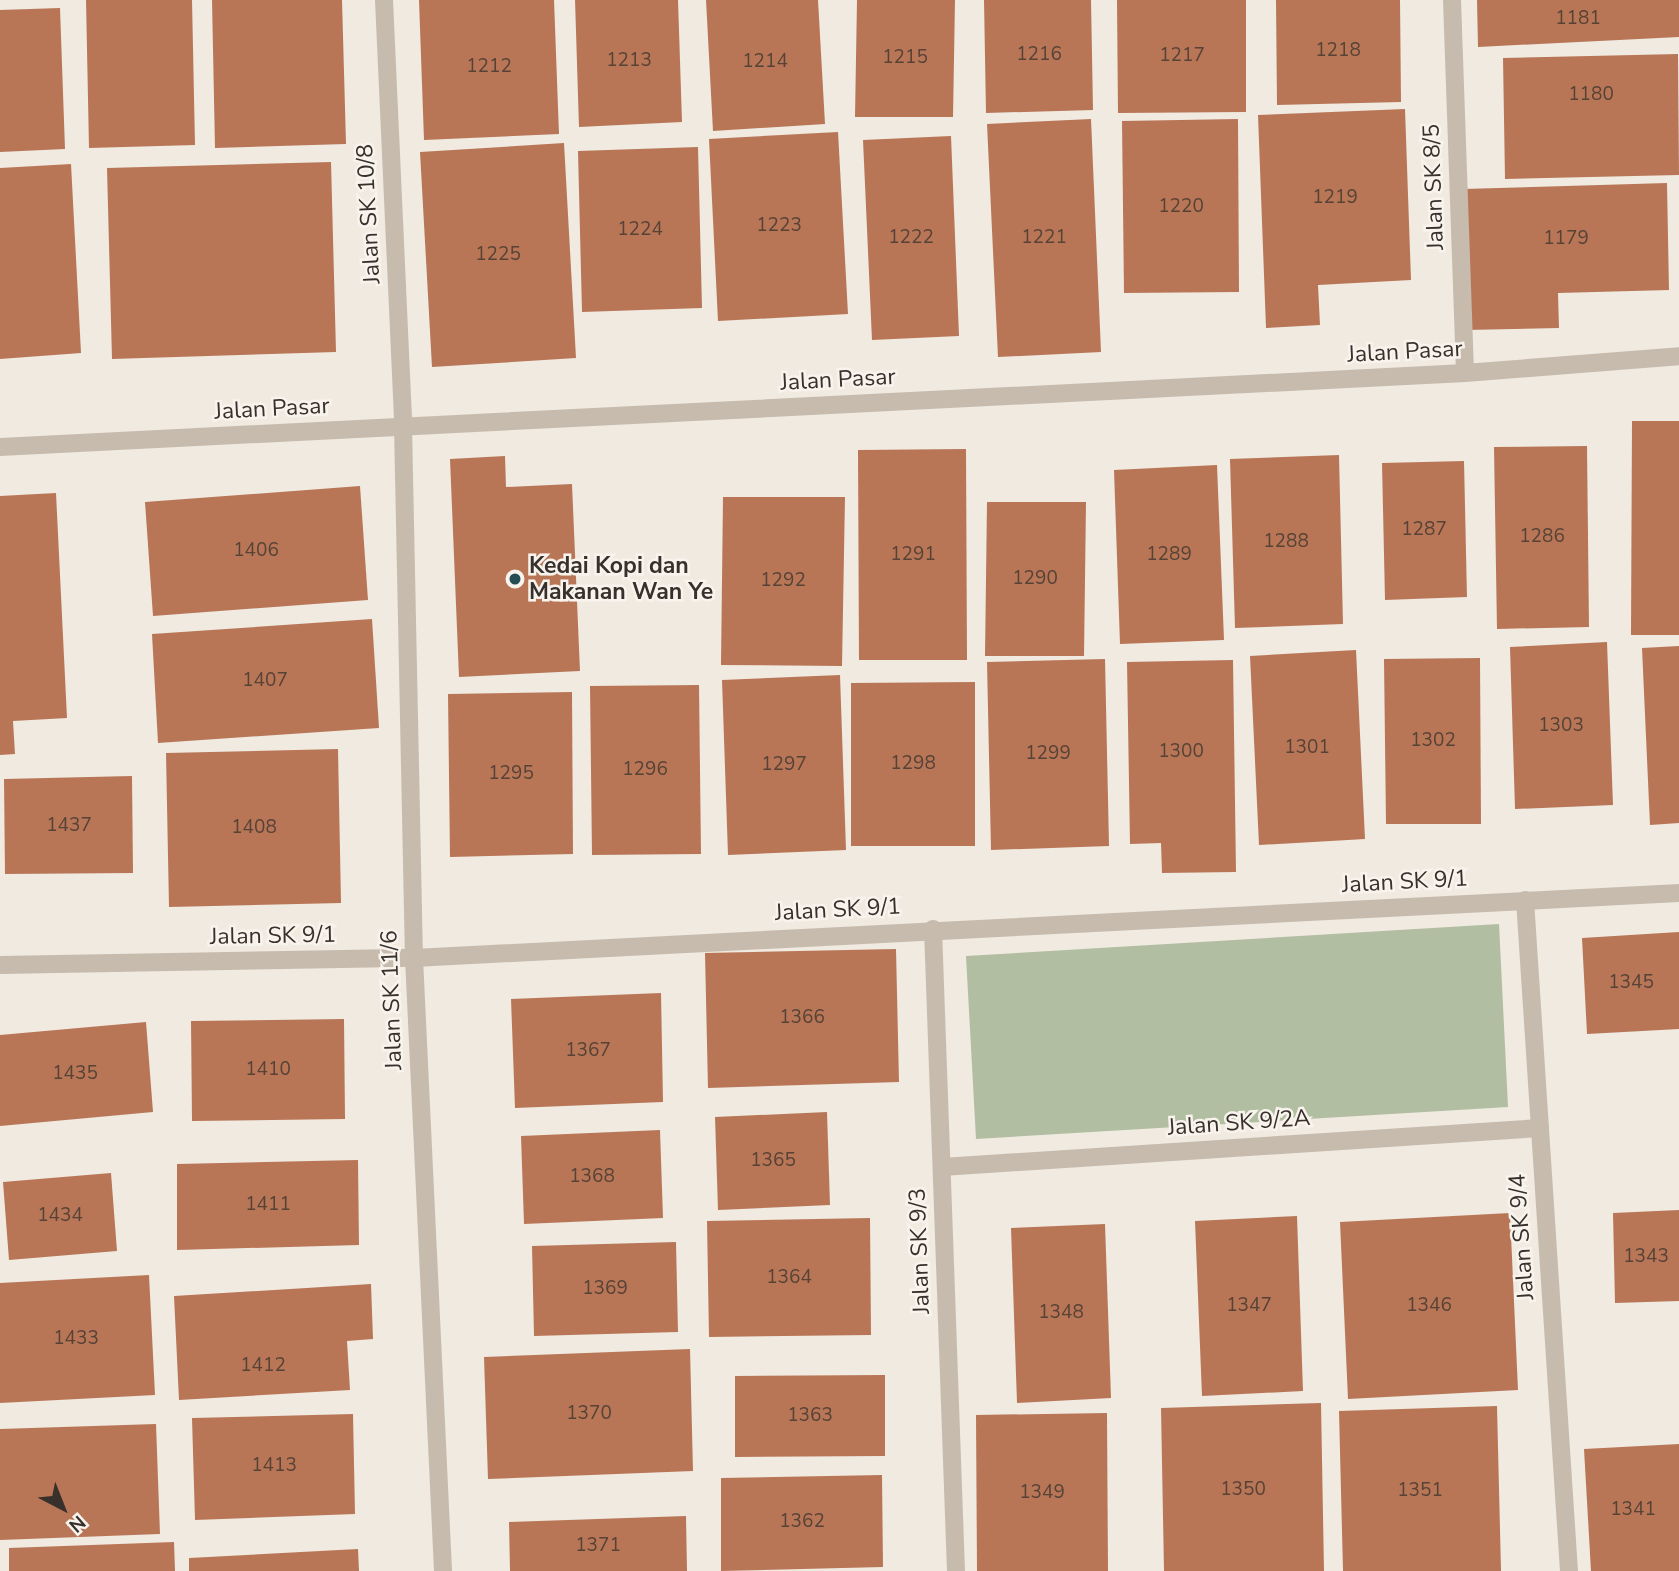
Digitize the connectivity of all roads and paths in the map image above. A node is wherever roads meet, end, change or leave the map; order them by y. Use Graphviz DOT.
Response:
graph roads {
  1 [pos="384,0"];
  2 [pos="1452,0"];
  3 [pos="1679,356"];
  4 [pos="1465,373"];
  5 [pos="403,426"];
  6 [pos="0,447"];
  7 [pos="1679,893"];
  8 [pos="1525,900"];
  9 [pos="933,929"];
  10 [pos="414,958"];
  11 [pos="0,965"];
  12 [pos="1540,1128"];
  13 [pos="942,1167"];
  14 [pos="443,1571"];
  15 [pos="956,1571"];
  16 [pos="1569,1571"];
  1 -- 5 [label="street, Jalan SK 10/8"];
  2 -- 4 [label="street, Jalan SK 8/5"];
  3 -- 4 [label="street, Jalan Pasar"];
  4 -- 5 [label="street, Jalan Pasar"];
  5 -- 6 [label="street, Jalan Pasar"];
  5 -- 10 [label="street, Jalan SK 11/6"];
  7 -- 8 [label="street, Jalan SK 9/1"];
  8 -- 9 [label="street, Jalan SK 9/1"];
  8 -- 12 [label="street, Jalan SK 9/4"];
  9 -- 10 [label="street, Jalan SK 9/1"];
  9 -- 13 [label="street, Jalan SK 9/3"];
  10 -- 11 [label="street, Jalan SK 9/1"];
  10 -- 14 [label="street, Jalan SK 11/6"];
  12 -- 13 [label="street, Jalan SK 9/2A"];
  12 -- 16 [label="street, Jalan SK 9/4"];
  13 -- 15 [label="street, Jalan SK 9/3"];
}
